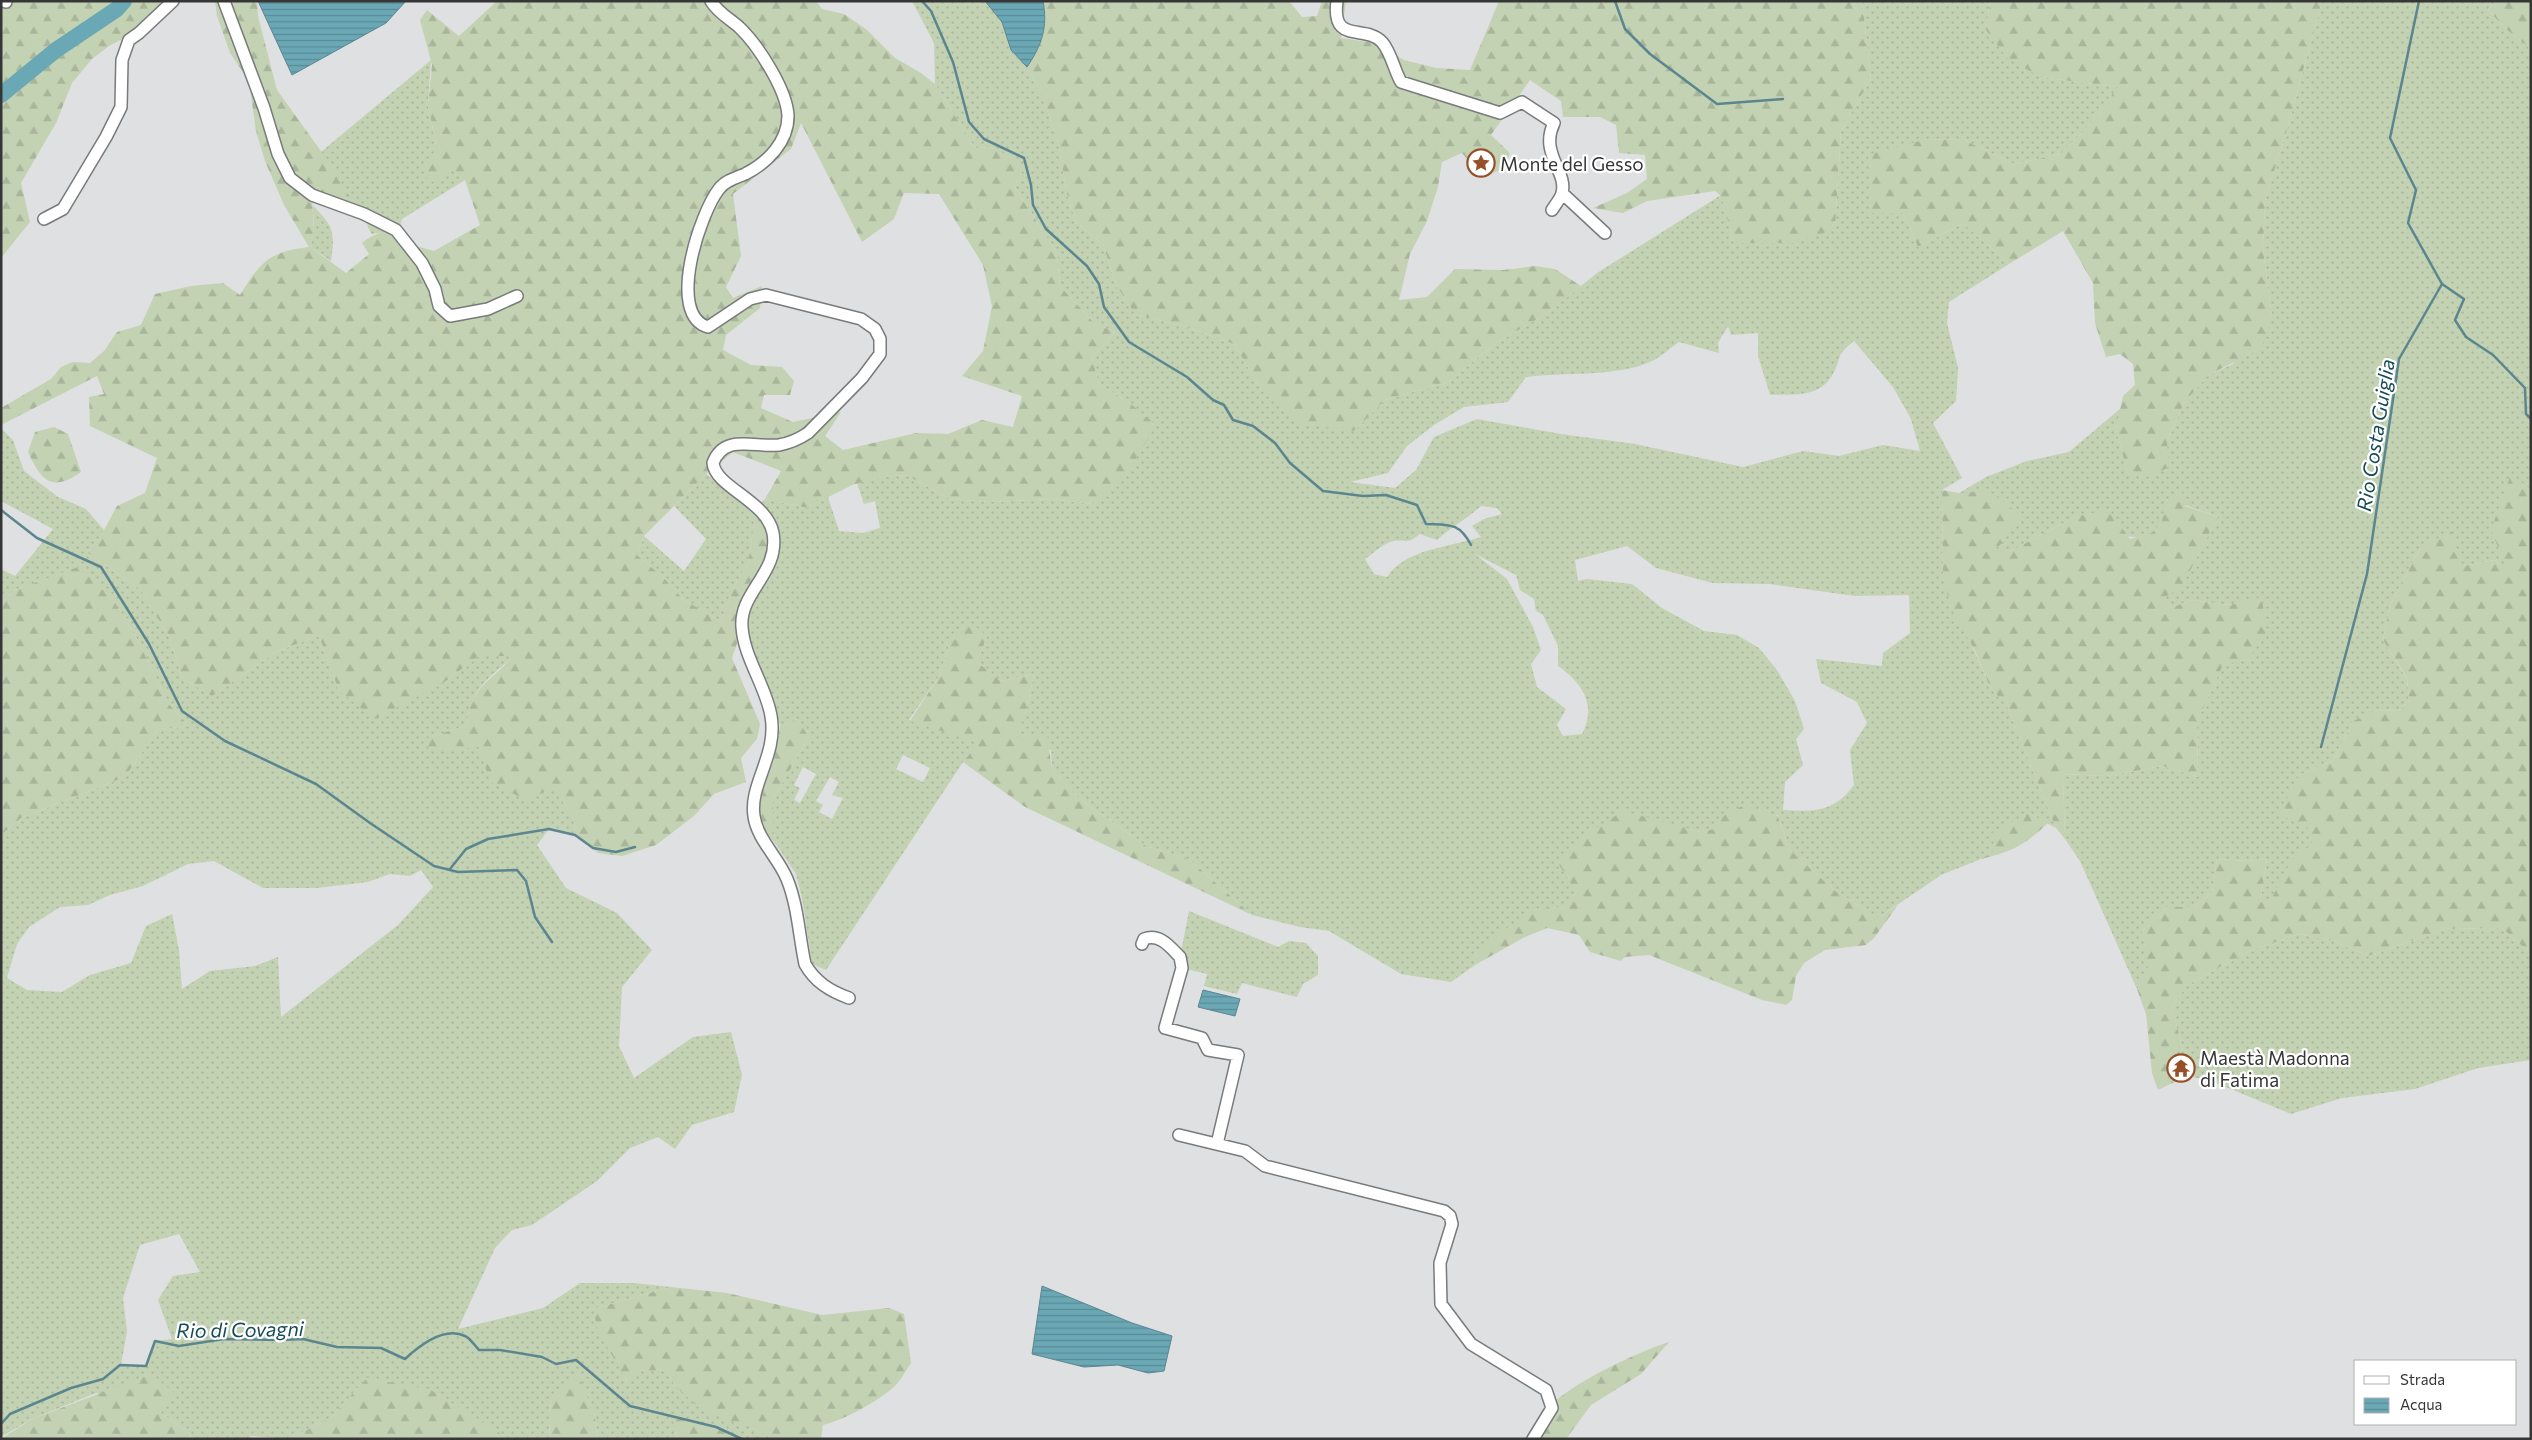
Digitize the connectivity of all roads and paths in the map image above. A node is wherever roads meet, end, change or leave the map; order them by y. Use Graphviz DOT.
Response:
graph roads {
  1 [pos="173,1"];
  2 [pos="224,1"];
  3 [pos="711,1"];
  4 [pos="1337,1"];
  5 [pos="1562,193"];
  6 [pos="1552,210"];
  7 [pos="44,219"];
  8 [pos="1605,233"];
  9 [pos="517,296"];
  10 [pos="1142,944"];
  11 [pos="849,998"];
  12 [pos="1179,1135"];
  13 [pos="1216,1144"];
  14 [pos="1533,1439"];
  1 -- 7 [label="street"];
  2 -- 9 [label="street"];
  3 -- 11 [label="street"];
  4 -- 5 [label="street"];
  5 -- 6 [label="street"];
  5 -- 8 [label="street"];
  10 -- 13 [label="street"];
  12 -- 13 [label="street"];
  13 -- 14 [label="street"];
}
